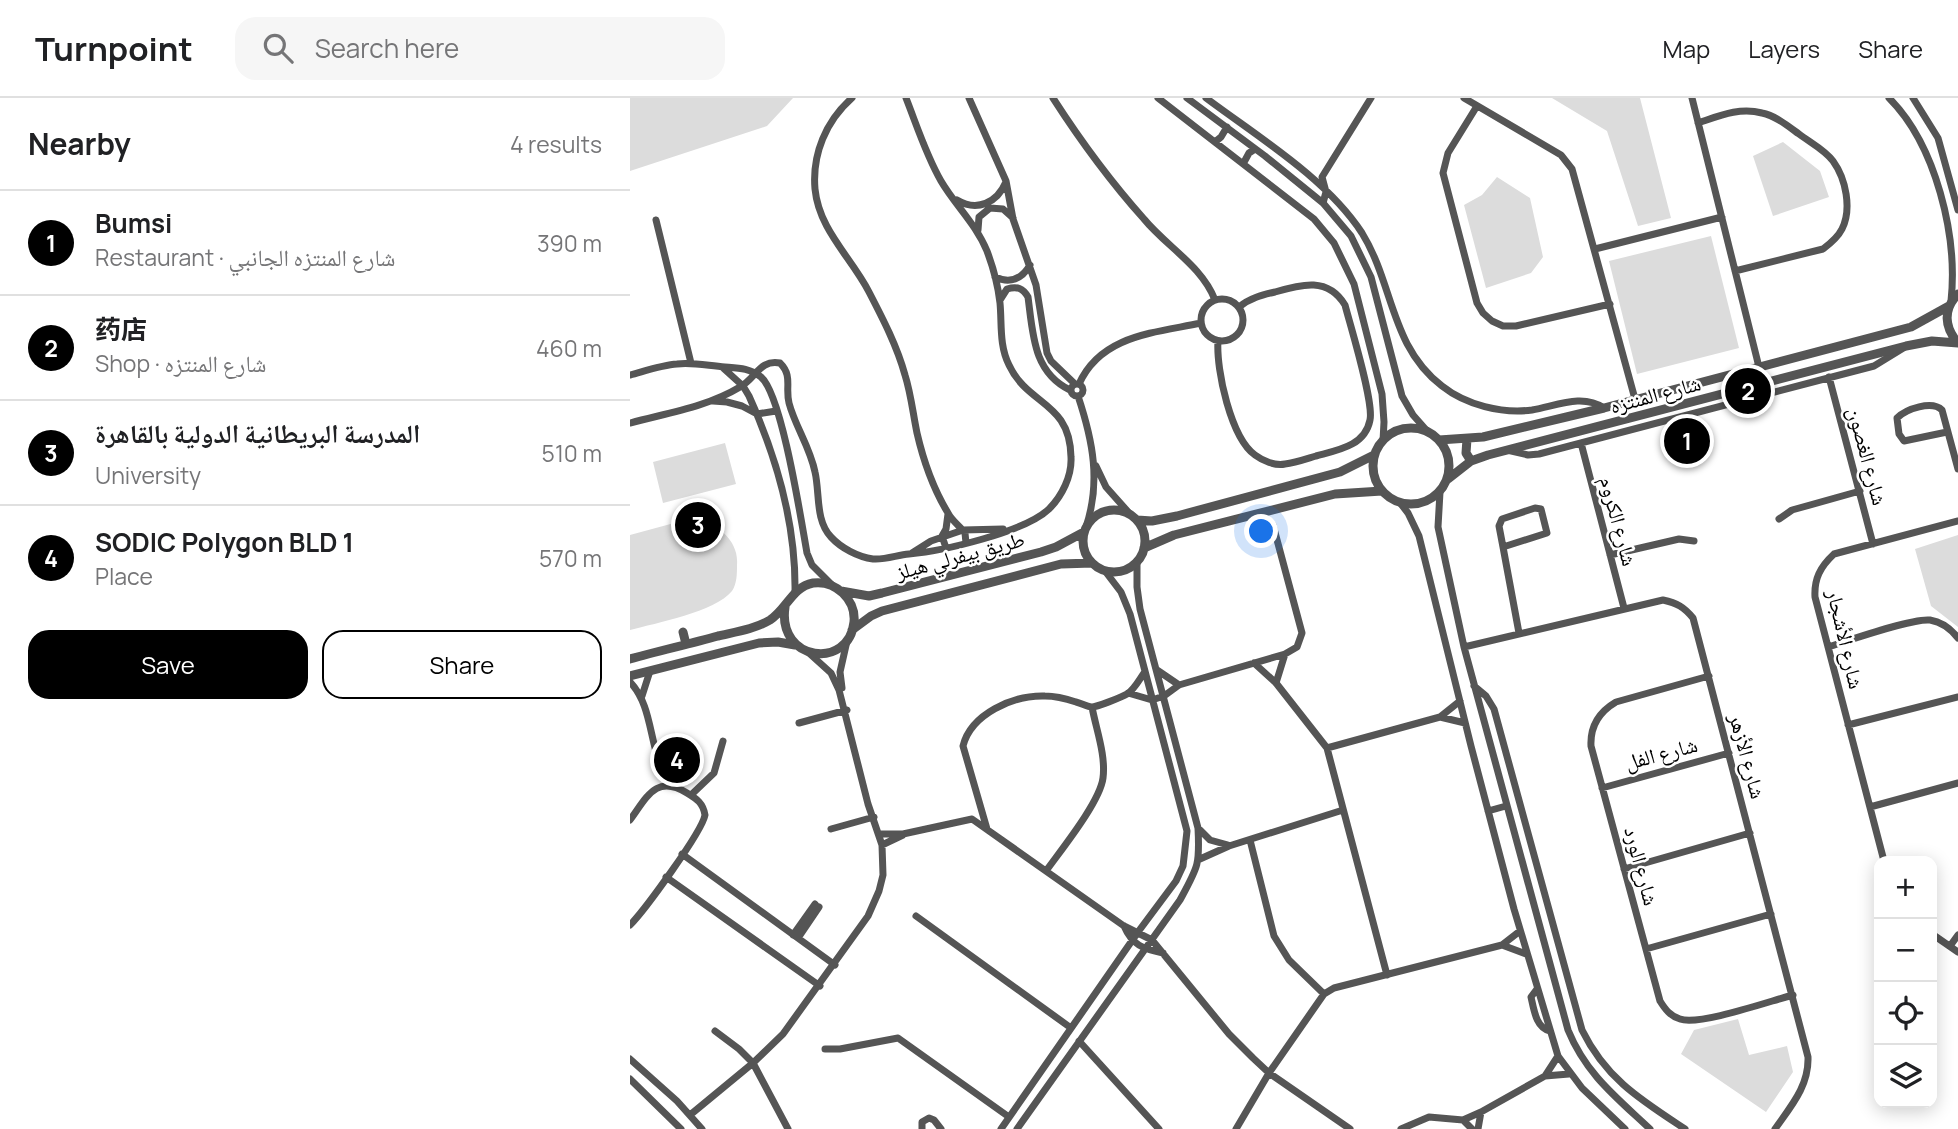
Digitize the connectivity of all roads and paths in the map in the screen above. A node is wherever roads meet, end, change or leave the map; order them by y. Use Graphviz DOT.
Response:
graph roads {
  1 [pos="852,98"];
  2 [pos="906,98"];
  3 [pos="969,98"];
  4 [pos="1053,98"];
  5 [pos="1158,98"];
  6 [pos="1187,98"];
  7 [pos="1206,98"];
  8 [pos="1371,98"];
  9 [pos="1464,98"];
  10 [pos="1692,98"];
  11 [pos="1889,98"];
  12 [pos="1913,98"];
  13 [pos="1477,106"];
  14 [pos="1698,123"];
  15 [pos="1227,127"];
  16 [pos="1215,142"];
  17 [pos="1255,149"];
  18 [pos="1243,164"];
  19 [pos="1310,177"];
  20 [pos="1322,177"];
  21 [pos="1006,181"];
  22 [pos="1298,184"];
  23 [pos="1326,192"];
  24 [pos="1956,194"];
  25 [pos="953,196"];
  26 [pos="1323,204"];
  27 [pos="989,206"];
  28 [pos="1958,210"];
  29 [pos="1722,217"];
  30 [pos="656,219"];
  31 [pos="1013,219"];
  32 [pos="978,230"];
  33 [pos="1595,249"];
  34 [pos="1030,265"];
  35 [pos="1735,271"];
  36 [pos="995,276"];
  37 [pos="1013,284"];
  38 [pos="1387,295"];
  39 [pos="1377,298"];
  40 [pos="1215,300"];
  41 [pos="1953,300"];
  42 [pos="1000,301"];
  43 [pos="1610,304"];
  44 [pos="1239,307"];
  45 [pos="1201,323"];
  46 [pos="1218,341"];
  47 [pos="1958,343"];
  48 [pos="1906,346"];
  49 [pos="1797,355"];
  50 [pos="691,363"];
  51 [pos="721,367"];
  52 [pos="1759,367"];
  53 [pos="1802,372"];
  54 [pos="757,374"];
  55 [pos="630,375"];
  56 [pos="1829,377"];
  57 [pos="743,386"];
  58 [pos="1075,386"];
  59 [pos="1635,399"];
  60 [pos="711,401"];
  61 [pos="1604,408"];
  62 [pos="776,411"];
  63 [pos="757,414"];
  64 [pos="630,423"];
  65 [pos="1608,424"];
  66 [pos="1428,432"];
  67 [pos="1947,432"];
  68 [pos="1467,439"];
  69 [pos="1383,440"];
  70 [pos="1439,440"];
  71 [pos="1581,443"];
  72 [pos="1507,450"];
  73 [pos="1374,455"];
  74 [pos="1471,461"];
  75 [pos="1096,466"];
  76 [pos="1958,469"];
  77 [pos="792,470"];
  78 [pos="778,474"];
  79 [pos="1448,478"];
  80 [pos="1382,491"];
  81 [pos="1440,492"];
  82 [pos="1860,492"];
  83 [pos="1401,504"];
  84 [pos="948,513"];
  85 [pos="1133,517"];
  86 [pos="1779,519"];
  87 [pos="1958,521"];
  88 [pos="1273,525"];
  89 [pos="1013,527"];
  90 [pos="1085,529"];
  91 [pos="963,530"];
  92 [pos="942,537"];
  93 [pos="1694,541"];
  94 [pos="966,543"];
  95 [pos="1874,544"];
  96 [pos="1503,547"];
  97 [pos="946,548"];
  98 [pos="1144,548"];
  99 [pos="911,554"];
  100 [pos="1610,555"];
  101 [pos="1137,562"];
  102 [pos="1092,563"];
  103 [pos="1105,571"];
  104 [pos="832,586"];
  105 [pos="841,591"];
  106 [pos="795,592"];
  107 [pos="785,607"];
  108 [pos="1624,608"];
  109 [pos="852,630"];
  110 [pos="682,632"];
  111 [pos="1519,634"];
  112 [pos="1958,638"];
  113 [pos="847,640"];
  114 [pos="686,644"];
  115 [pos="796,646"];
  116 [pos="1464,647"];
  117 [pos="1828,647"];
  118 [pos="806,652"];
  119 [pos="1285,654"];
  120 [pos="630,659"];
  121 [pos="1254,663"];
  122 [pos="1157,670"];
  123 [pos="650,671"];
  124 [pos="1144,674"];
  125 [pos="630,676"];
  126 [pos="1709,676"];
  127 [pos="630,682"];
  128 [pos="1276,682"];
  129 [pos="1179,685"];
  130 [pos="1474,686"];
  131 [pos="1128,694"];
  132 [pos="642,696"];
  133 [pos="1164,696"];
  134 [pos="1958,697"];
  135 [pos="1152,700"];
  136 [pos="1460,701"];
  137 [pos="1092,707"];
  138 [pos="846,711"];
  139 [pos="1440,717"];
  140 [pos="799,723"];
  141 [pos="1465,723"];
  142 [pos="1849,725"];
  143 [pos="723,741"];
  144 [pos="1327,748"];
  145 [pos="1729,753"];
  146 [pos="659,766"];
  147 [pos="1958,783"];
  148 [pos="673,786"];
  149 [pos="1602,788"];
  150 [pos="652,791"];
  151 [pos="691,796"];
  152 [pos="977,801"];
  153 [pos="1506,806"];
  154 [pos="1870,807"];
  155 [pos="1343,810"];
  156 [pos="1488,811"];
  157 [pos="874,817"];
  158 [pos="972,818"];
  159 [pos="630,820"];
  160 [pos="1198,828"];
  161 [pos="831,829"];
  162 [pos="988,830"];
  163 [pos="1187,831"];
  164 [pos="1750,832"];
  165 [pos="879,834"];
  166 [pos="903,834"];
  167 [pos="1250,840"];
  168 [pos="882,845"];
  169 [pos="1229,846"];
  170 [pos="682,854"];
  171 [pos="1883,856"];
  172 [pos="1200,859"];
  173 [pos="1625,869"];
  174 [pos="1046,871"];
  175 [pos="666,877"];
  176 [pos="817,906"];
  177 [pos="1771,914"];
  178 [pos="916,916"];
  179 [pos="630,925"];
  180 [pos="1124,926"];
  181 [pos="1520,931"];
  182 [pos="1138,932"];
  183 [pos="1958,935"];
  184 [pos="795,936"];
  185 [pos="1937,937"];
  186 [pos="1152,940"];
  187 [pos="1132,942"];
  188 [pos="1502,945"];
  189 [pos="1950,946"];
  190 [pos="1646,949"];
  191 [pos="1144,950"];
  192 [pos="1958,952"];
  193 [pos="1163,954"];
  194 [pos="1526,954"];
  195 [pos="835,965"];
  196 [pos="1387,975"];
  197 [pos="820,986"];
  198 [pos="1324,994"];
  199 [pos="1793,995"];
  200 [pos="1071,1028"];
  201 [pos="716,1031"];
  202 [pos="1079,1041"];
  203 [pos="825,1049"];
  204 [pos="1558,1056"];
  205 [pos="630,1059"];
  206 [pos="753,1063"];
  207 [pos="1269,1073"];
  208 [pos="1569,1074"];
  209 [pos="1039,1075"];
  210 [pos="1545,1076"];
  211 [pos="630,1079"];
  212 [pos="1048,1083"];
  213 [pos="1481,1112"];
  214 [pos="690,1115"];
  215 [pos="1009,1117"];
  216 [pos="1463,1120"];
  217 [pos="1019,1128"];
  218 [pos="681,1129"];
  219 [pos="702,1129"];
  220 [pos="788,1129"];
  221 [pos="922,1129"];
  222 [pos="941,1129"];
  223 [pos="1001,1129"];
  224 [pos="1159,1129"];
  225 [pos="1236,1129"];
  226 [pos="1350,1129"];
  227 [pos="1401,1129"];
  228 [pos="1472,1129"];
  229 [pos="1478,1129"];
  230 [pos="1625,1129"];
  231 [pos="1650,1129"];
  232 [pos="1685,1129"];
  233 [pos="1775,1129"];
  1 -- 84 [label="street"];
  2 -- 25 [label="street"];
  3 -- 21 [label="street"];
  4 -- 40 [label="street"];
  5 -- 16 [label="street"];
  6 -- 15 [label="street"];
  7 -- 19 [label="street"];
  8 -- 20 [label="street"];
  9 -- 13 [label="street"];
  10 -- 14 [label="street"];
  11 -- 41 [label="street"];
  12 -- 24 [label="street"];
  13 -- 33 [label="street"];
  13 -- 43 [label="street"];
  14 -- 29 [label="street"];
  14 -- 35 [label="street"];
  15 -- 16 [label="street"];
  15 -- 17 [label="street"];
  16 -- 18 [label="street"];
  17 -- 18 [label="street"];
  17 -- 22 [label="street"];
  18 -- 69 [label="street"];
  19 -- 20 [label="street"];
  19 -- 22 [label="street"];
  19 -- 23 [label="street"];
  20 -- 23 [label="street"];
  21 -- 27 [label="street"];
  21 -- 31 [label="street"];
  22 -- 26 [label="street"];
  23 -- 26 [label="street"];
  23 -- 38 [label="street"];
  24 -- 28 [label="street"];
  25 -- 27 [label="street"];
  25 -- 32 [label="street"];
  26 -- 39 [label="street"];
  27 -- 31 [label="street"];
  27 -- 32 [label="street"];
  29 -- 33 [label="street"];
  29 -- 35 [label="street"];
  30 -- 50 [label="street"];
  31 -- 34 [label="street"];
  32 -- 36 [label="street"];
  33 -- 43 [label="street"];
  34 -- 37 [label="street"];
  34 -- 58 [label="street"];
  35 -- 52 [label="street"];
  36 -- 37 [label="street"];
  36 -- 42 [label="street"];
  37 -- 42 [label="street"];
  37 -- 58 [label="street"];
  38 -- 39 [label="street"];
  38 -- 61 [label="street"];
  39 -- 66 [label="street"];
  40 -- 44 [label="street"];
  40 -- 45 [label="street"];
  41 -- 47 [label="street"];
  41 -- 49 [label="street, شارع المنتزه"];
  42 -- 89 [label="street"];
  43 -- 59 [label="street"];
  44 -- 46 [label="street"];
  44 -- 46 [label="street"];
  45 -- 46 [label="street"];
  45 -- 58 [label="street"];
  47 -- 48 [label="street, شارع المنتزه"];
  48 -- 53 [label="street, شارع المنتزه"];
  48 -- 56 [label="street"];
  49 -- 52 [label="street, شارع المنتزه"];
  49 -- 53 [label="street"];
  50 -- 51 [label="street"];
  50 -- 55 [label="street"];
  51 -- 54 [label="street"];
  51 -- 57 [label="street"];
  52 -- 59 [label="street, شارع المنتزه"];
  53 -- 65 [label="street, شارع المنتزه"];
  54 -- 57 [label="street"];
  54 -- 62 [label="street"];
  54 -- 99 [label="street"];
  56 -- 71 [label="street"];
  56 -- 82 [label="street, شارع الغصون"];
  57 -- 60 [label="street"];
  57 -- 63 [label="street"];
  58 -- 75 [label="street"];
  59 -- 61 [label="street, شارع المنتزه"];
  60 -- 63 [label="street"];
  60 -- 64 [label="street"];
  61 -- 65 [label="street"];
  61 -- 68 [label="street, شارع المنتزه"];
  62 -- 63 [label="street"];
  62 -- 77 [label="street"];
  63 -- 78 [label="street"];
  65 -- 72 [label="street, شارع المنتزه"];
  66 -- 69 [label="street"];
  66 -- 70 [label="street"];
  67 -- 67 [label="street"];
  67 -- 76 [label="street"];
  68 -- 70 [label="street, شارع المنتزه"];
  68 -- 74 [label="street"];
  69 -- 73 [label="street"];
  70 -- 79 [label="street"];
  71 -- 72 [label="street"];
  71 -- 100 [label="street, شارع الكروم"];
  72 -- 74 [label="street, شارع المنتزه"];
  73 -- 80 [label="street"];
  73 -- 85 [label="street"];
  74 -- 79 [label="street, شارع المنتزه"];
  75 -- 85 [label="street"];
  75 -- 90 [label="street"];
  77 -- 78 [label="street"];
  77 -- 104 [label="street"];
  78 -- 106 [label="street"];
  79 -- 81 [label="street"];
  80 -- 83 [label="street"];
  80 -- 98 [label="street"];
  81 -- 83 [label="street"];
  81 -- 116 [label="street"];
  82 -- 86 [label="street"];
  82 -- 95 [label="street, شارع الغصون"];
  83 -- 136 [label="street"];
  84 -- 91 [label="street"];
  84 -- 92 [label="street"];
  85 -- 90 [label="street"];
  85 -- 98 [label="street"];
  87 -- 95 [label="street, شارع الأشجار"];
  88 -- 119 [label="street"];
  89 -- 91 [label="street"];
  89 -- 94 [label="street"];
  90 -- 102 [label="street"];
  90 -- 105 [label="street, طريق بيفرلي هيلز"];
  91 -- 92 [label="street"];
  91 -- 94 [label="street"];
  92 -- 97 [label="street"];
  92 -- 99 [label="street"];
  93 -- 100 [label="street"];
  94 -- 97 [label="street"];
  95 -- 117 [label="street, شارع الأشجار"];
  96 -- 96 [label="street"];
  96 -- 111 [label="street"];
  97 -- 99 [label="street"];
  98 -- 101 [label="street"];
  100 -- 108 [label="street, شارع الكروم"];
  101 -- 103 [label="street"];
  101 -- 122 [label="street"];
  102 -- 103 [label="street"];
  102 -- 109 [label="street, طريق بيفرلي هيلز"];
  103 -- 124 [label="street"];
  104 -- 105 [label="street"];
  104 -- 106 [label="street"];
  105 -- 109 [label="street"];
  106 -- 107 [label="street"];
  107 -- 114 [label="street"];
  107 -- 115 [label="street"];
  108 -- 111 [label="street, شارع الأزهر"];
  108 -- 126 [label="street, شارع الأزهر"];
  109 -- 113 [label="street"];
  110 -- 114 [label="street"];
  111 -- 116 [label="street, شارع الأزهر"];
  112 -- 117 [label="street"];
  113 -- 118 [label="street"];
  113 -- 138 [label="street"];
  114 -- 120 [label="street"];
  115 -- 118 [label="street"];
  115 -- 123 [label="street"];
  116 -- 130 [label="street"];
  117 -- 142 [label="street, شارع الأشجار"];
  118 -- 138 [label="street"];
  119 -- 121 [label="street"];
  119 -- 128 [label="street"];
  121 -- 128 [label="street"];
  121 -- 129 [label="street"];
  122 -- 129 [label="street"];
  122 -- 133 [label="street"];
  123 -- 125 [label="street"];
  123 -- 132 [label="street"];
  124 -- 131 [label="street"];
  124 -- 135 [label="street"];
  126 -- 145 [label="street, شارع الأزهر"];
  126 -- 149 [label="street, شارع الورد"];
  127 -- 132 [label="street"];
  128 -- 144 [label="street"];
  129 -- 133 [label="street"];
  130 -- 153 [label="street"];
  130 -- 232 [label="street"];
  131 -- 135 [label="street"];
  131 -- 137 [label="street"];
  132 -- 146 [label="street"];
  133 -- 135 [label="street"];
  133 -- 160 [label="street"];
  134 -- 142 [label="street"];
  135 -- 163 [label="street"];
  136 -- 139 [label="street"];
  136 -- 141 [label="street"];
  137 -- 152 [label="street"];
  137 -- 174 [label="street"];
  138 -- 140 [label="street"];
  138 -- 157 [label="street"];
  139 -- 141 [label="street"];
  139 -- 144 [label="street"];
  141 -- 156 [label="street"];
  142 -- 154 [label="street, شارع الأشجار"];
  143 -- 151 [label="street"];
  144 -- 155 [label="street"];
  145 -- 149 [label="street, شارع الفل"];
  145 -- 164 [label="street, شارع الأزهر"];
  146 -- 148 [label="street"];
  146 -- 150 [label="street"];
  147 -- 154 [label="street"];
  148 -- 150 [label="street"];
  148 -- 151 [label="street"];
  149 -- 173 [label="street, شارع الورد"];
  150 -- 159 [label="street"];
  151 -- 170 [label="street"];
  152 -- 158 [label="street"];
  152 -- 162 [label="street"];
  153 -- 156 [label="street"];
  153 -- 231 [label="street"];
  154 -- 171 [label="street, شارع الأشجار"];
  155 -- 167 [label="street"];
  155 -- 196 [label="street"];
  156 -- 181 [label="street"];
  157 -- 161 [label="street"];
  157 -- 165 [label="street"];
  158 -- 162 [label="street"];
  158 -- 166 [label="street"];
  160 -- 163 [label="street"];
  160 -- 169 [label="street"];
  160 -- 172 [label="street"];
  162 -- 174 [label="street"];
  163 -- 182 [label="street"];
  164 -- 173 [label="street"];
  164 -- 177 [label="street, شارع الأزهر"];
  165 -- 166 [label="street"];
  165 -- 168 [label="street"];
  166 -- 168 [label="street"];
  167 -- 169 [label="street"];
  167 -- 198 [label="street"];
  168 -- 195 [label="street"];
  169 -- 172 [label="street"];
  170 -- 175 [label="street"];
  170 -- 184 [label="street"];
  172 -- 186 [label="street"];
  173 -- 190 [label="street, شارع الورد"];
  174 -- 180 [label="street"];
  175 -- 179 [label="street"];
  175 -- 197 [label="street"];
  176 -- 184 [label="street"];
  177 -- 190 [label="street"];
  177 -- 199 [label="street, شارع الأزهر"];
  178 -- 200 [label="street"];
  180 -- 182 [label="street"];
  180 -- 187 [label="street"];
  181 -- 188 [label="street"];
  181 -- 194 [label="street"];
  182 -- 186 [label="street"];
  182 -- 187 [label="street"];
  183 -- 189 [label="street"];
  184 -- 195 [label="street"];
  185 -- 189 [label="street"];
  186 -- 191 [label="street"];
  186 -- 193 [label="street"];
  187 -- 191 [label="street"];
  187 -- 200 [label="street"];
  188 -- 194 [label="street"];
  188 -- 196 [label="street"];
  189 -- 192 [label="street"];
  190 -- 199 [label="street, شارع الورد"];
  191 -- 193 [label="street"];
  191 -- 202 [label="street"];
  193 -- 207 [label="street"];
  194 -- 204 [label="street"];
  195 -- 197 [label="street"];
  196 -- 198 [label="street"];
  197 -- 206 [label="street"];
  198 -- 207 [label="street"];
  199 -- 233 [label="street, شارع الأزهر"];
  200 -- 209 [label="street"];
  201 -- 206 [label="street"];
  202 -- 212 [label="street"];
  202 -- 224 [label="street"];
  203 -- 215 [label="street"];
  204 -- 208 [label="street"];
  204 -- 210 [label="street"];
  205 -- 214 [label="street"];
  206 -- 214 [label="street"];
  206 -- 220 [label="street"];
  207 -- 225 [label="street"];
  207 -- 226 [label="street"];
  208 -- 210 [label="street"];
  208 -- 230 [label="street"];
  209 -- 212 [label="street"];
  209 -- 215 [label="street"];
  210 -- 213 [label="street"];
  211 -- 218 [label="street"];
  212 -- 217 [label="street"];
  213 -- 216 [label="street"];
  213 -- 229 [label="street"];
  214 -- 219 [label="street"];
  215 -- 223 [label="street"];
  216 -- 227 [label="street"];
  216 -- 228 [label="street"];
  221 -- 222 [label="street"];
}
